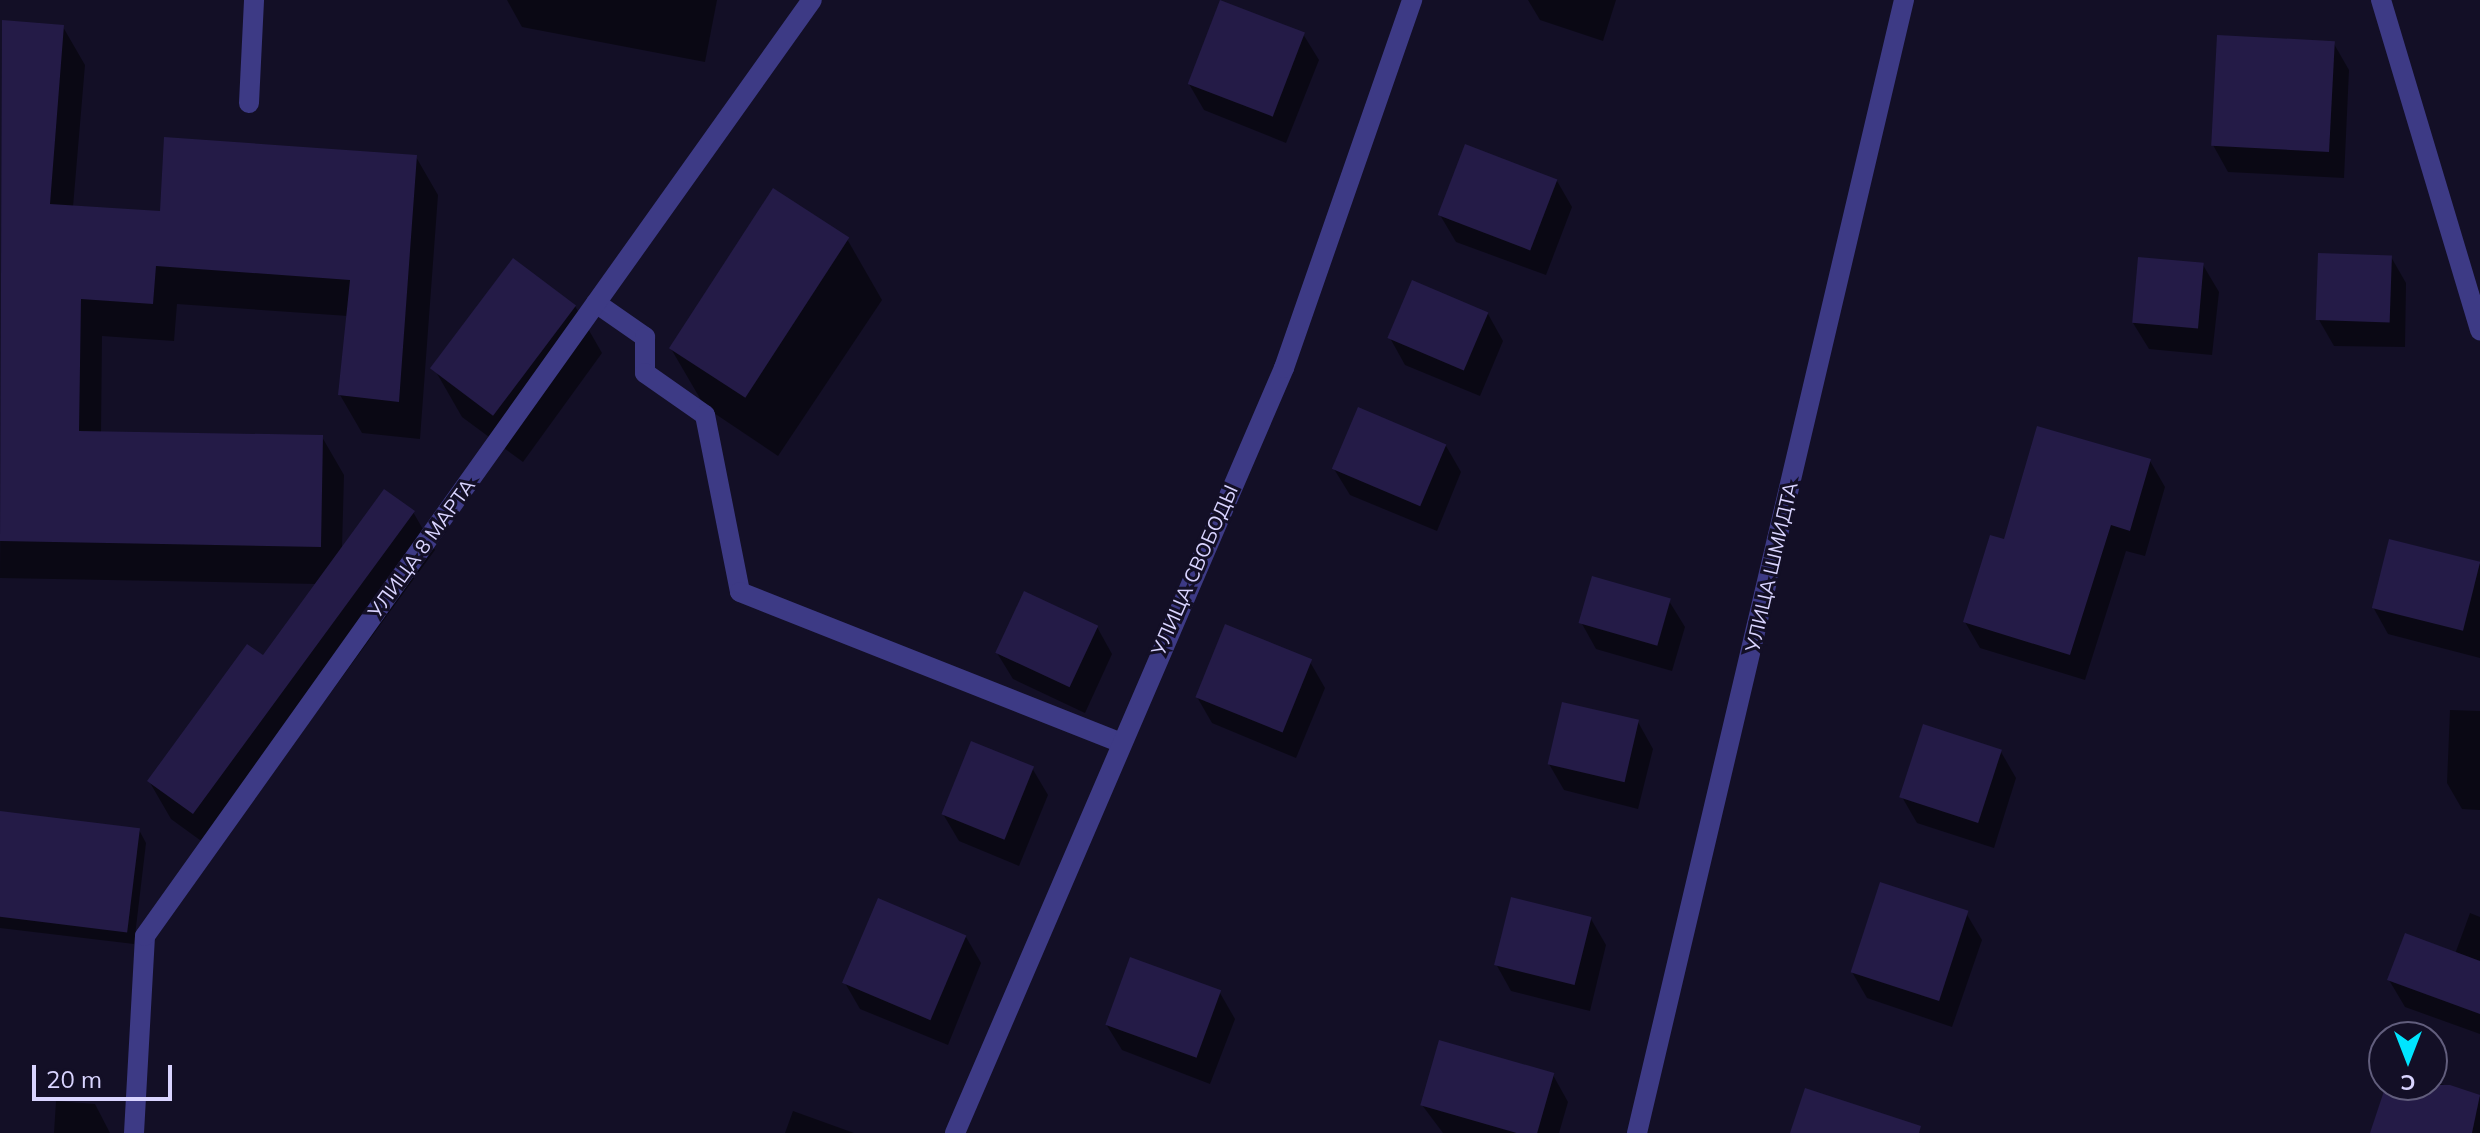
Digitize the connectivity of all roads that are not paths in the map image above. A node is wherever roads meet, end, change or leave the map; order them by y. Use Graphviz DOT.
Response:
graph roads {
  1 [pos="254,0"];
  2 [pos="812,0"];
  3 [pos="1412,0"];
  4 [pos="1904,0"];
  5 [pos="2381,0"];
  6 [pos="249,103"];
  7 [pos="596,303"];
  8 [pos="2480,330"];
  9 [pos="1118,742"];
  10 [pos="134,1133"];
  11 [pos="955,1133"];
  12 [pos="1637,1133"];
  1 -- 6 [label="street"];
  2 -- 7 [label="street, УЛИЦА 8 МАРТА"];
  3 -- 9 [label="street, УЛИЦА СВОБОДЫ"];
  4 -- 12 [label="street, УЛИЦА ШМИДТА"];
  5 -- 8 [label="street"];
  7 -- 9 [label="street"];
  7 -- 10 [label="street, УЛИЦА 8 МАРТА"];
  9 -- 11 [label="street, УЛИЦА СВОБОДЫ"];
}
